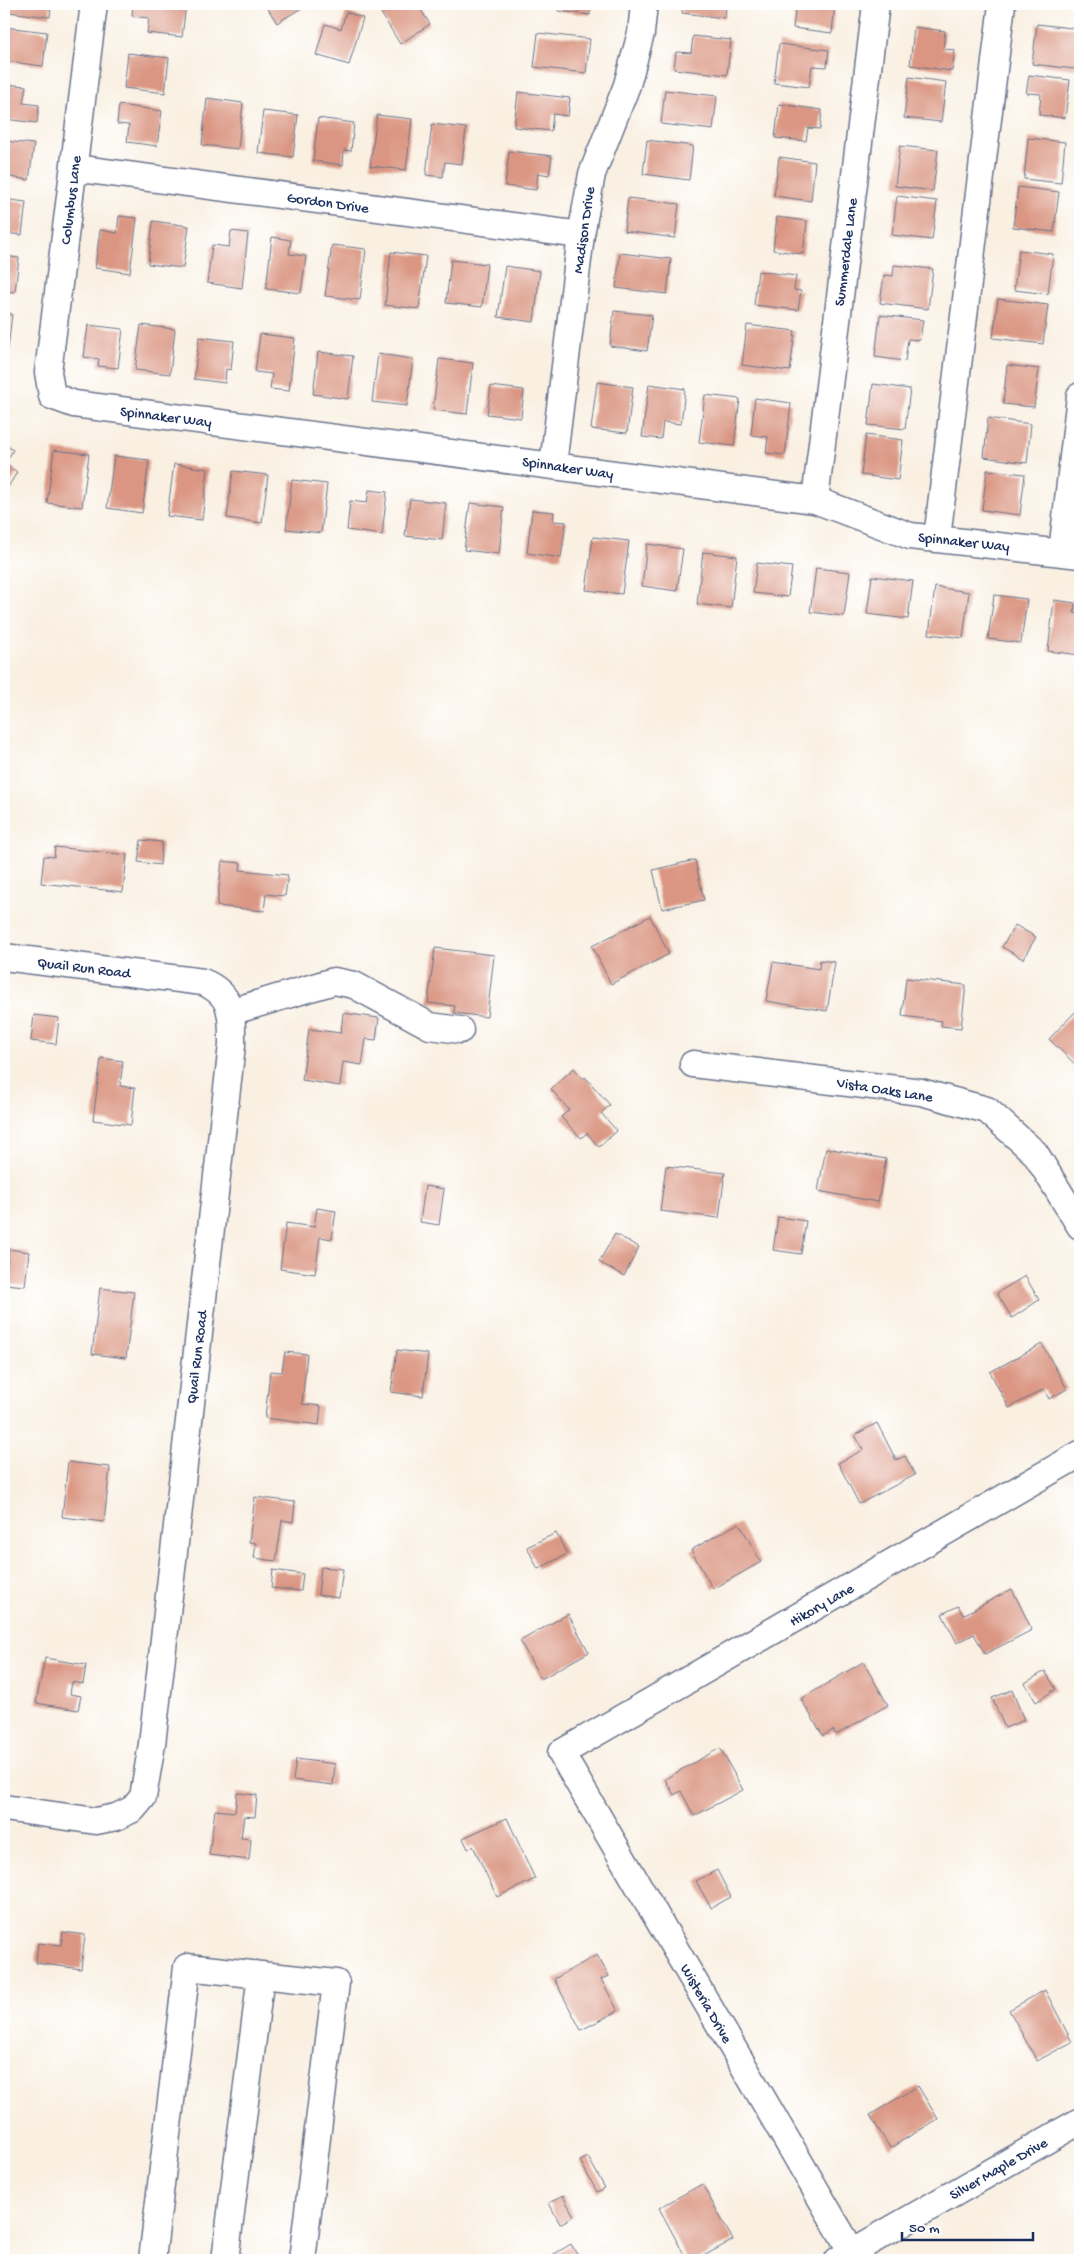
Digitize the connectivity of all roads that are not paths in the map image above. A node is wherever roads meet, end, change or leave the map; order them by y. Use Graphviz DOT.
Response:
graph roads {
  1 [pos="94,4"];
  2 [pos="644,4"];
  3 [pos="876,4"];
  4 [pos="1002,4"];
  5 [pos="74,168"];
  6 [pos="582,235"];
  7 [pos="52,396"];
  8 [pos="1080,396"];
  9 [pos="553,465"];
  10 [pos="814,500"];
  11 [pos="936,538"];
  12 [pos="1071,553"];
  13 [pos="4,957"];
  14 [pos="230,1012"];
  15 [pos="460,1030"];
  16 [pos="693,1064"];
  17 [pos="1080,1226"];
  18 [pos="1080,1454"];
  19 [pos="561,1754"];
  20 [pos="4,1808"];
  21 [pos="261,1975"];
  22 [pos="1080,2121"];
  23 [pos="844,2256"];
  24 [pos="152,2260"];
  25 [pos="225,2260"];
  26 [pos="302,2260"];
  1 -- 5 [label="street, Columbus Lane"];
  2 -- 6 [label="street, Madison Drive"];
  3 -- 10 [label="street, Summerdale Lane"];
  4 -- 11 [label="street"];
  5 -- 6 [label="street, Gordon Drive"];
  5 -- 7 [label="street, Columbus Lane"];
  6 -- 9 [label="street, Madison Drive"];
  7 -- 9 [label="street, Spinnaker Way"];
  8 -- 12 [label="street"];
  9 -- 10 [label="street, Spinnaker Way"];
  10 -- 11 [label="street, Spinnaker Way"];
  11 -- 12 [label="street, Spinnaker Way"];
  13 -- 14 [label="street, Quail Run Road"];
  14 -- 15 [label="street"];
  14 -- 20 [label="street, Quail Run Road"];
  16 -- 17 [label="street, Vista Oaks Lane"];
  18 -- 19 [label="street, Hikory Lane"];
  19 -- 23 [label="street, Wisteria Drive"];
  21 -- 24 [label="street"];
  21 -- 25 [label="street"];
  21 -- 26 [label="street"];
  22 -- 23 [label="street, Silver Maple Drive"];
}
